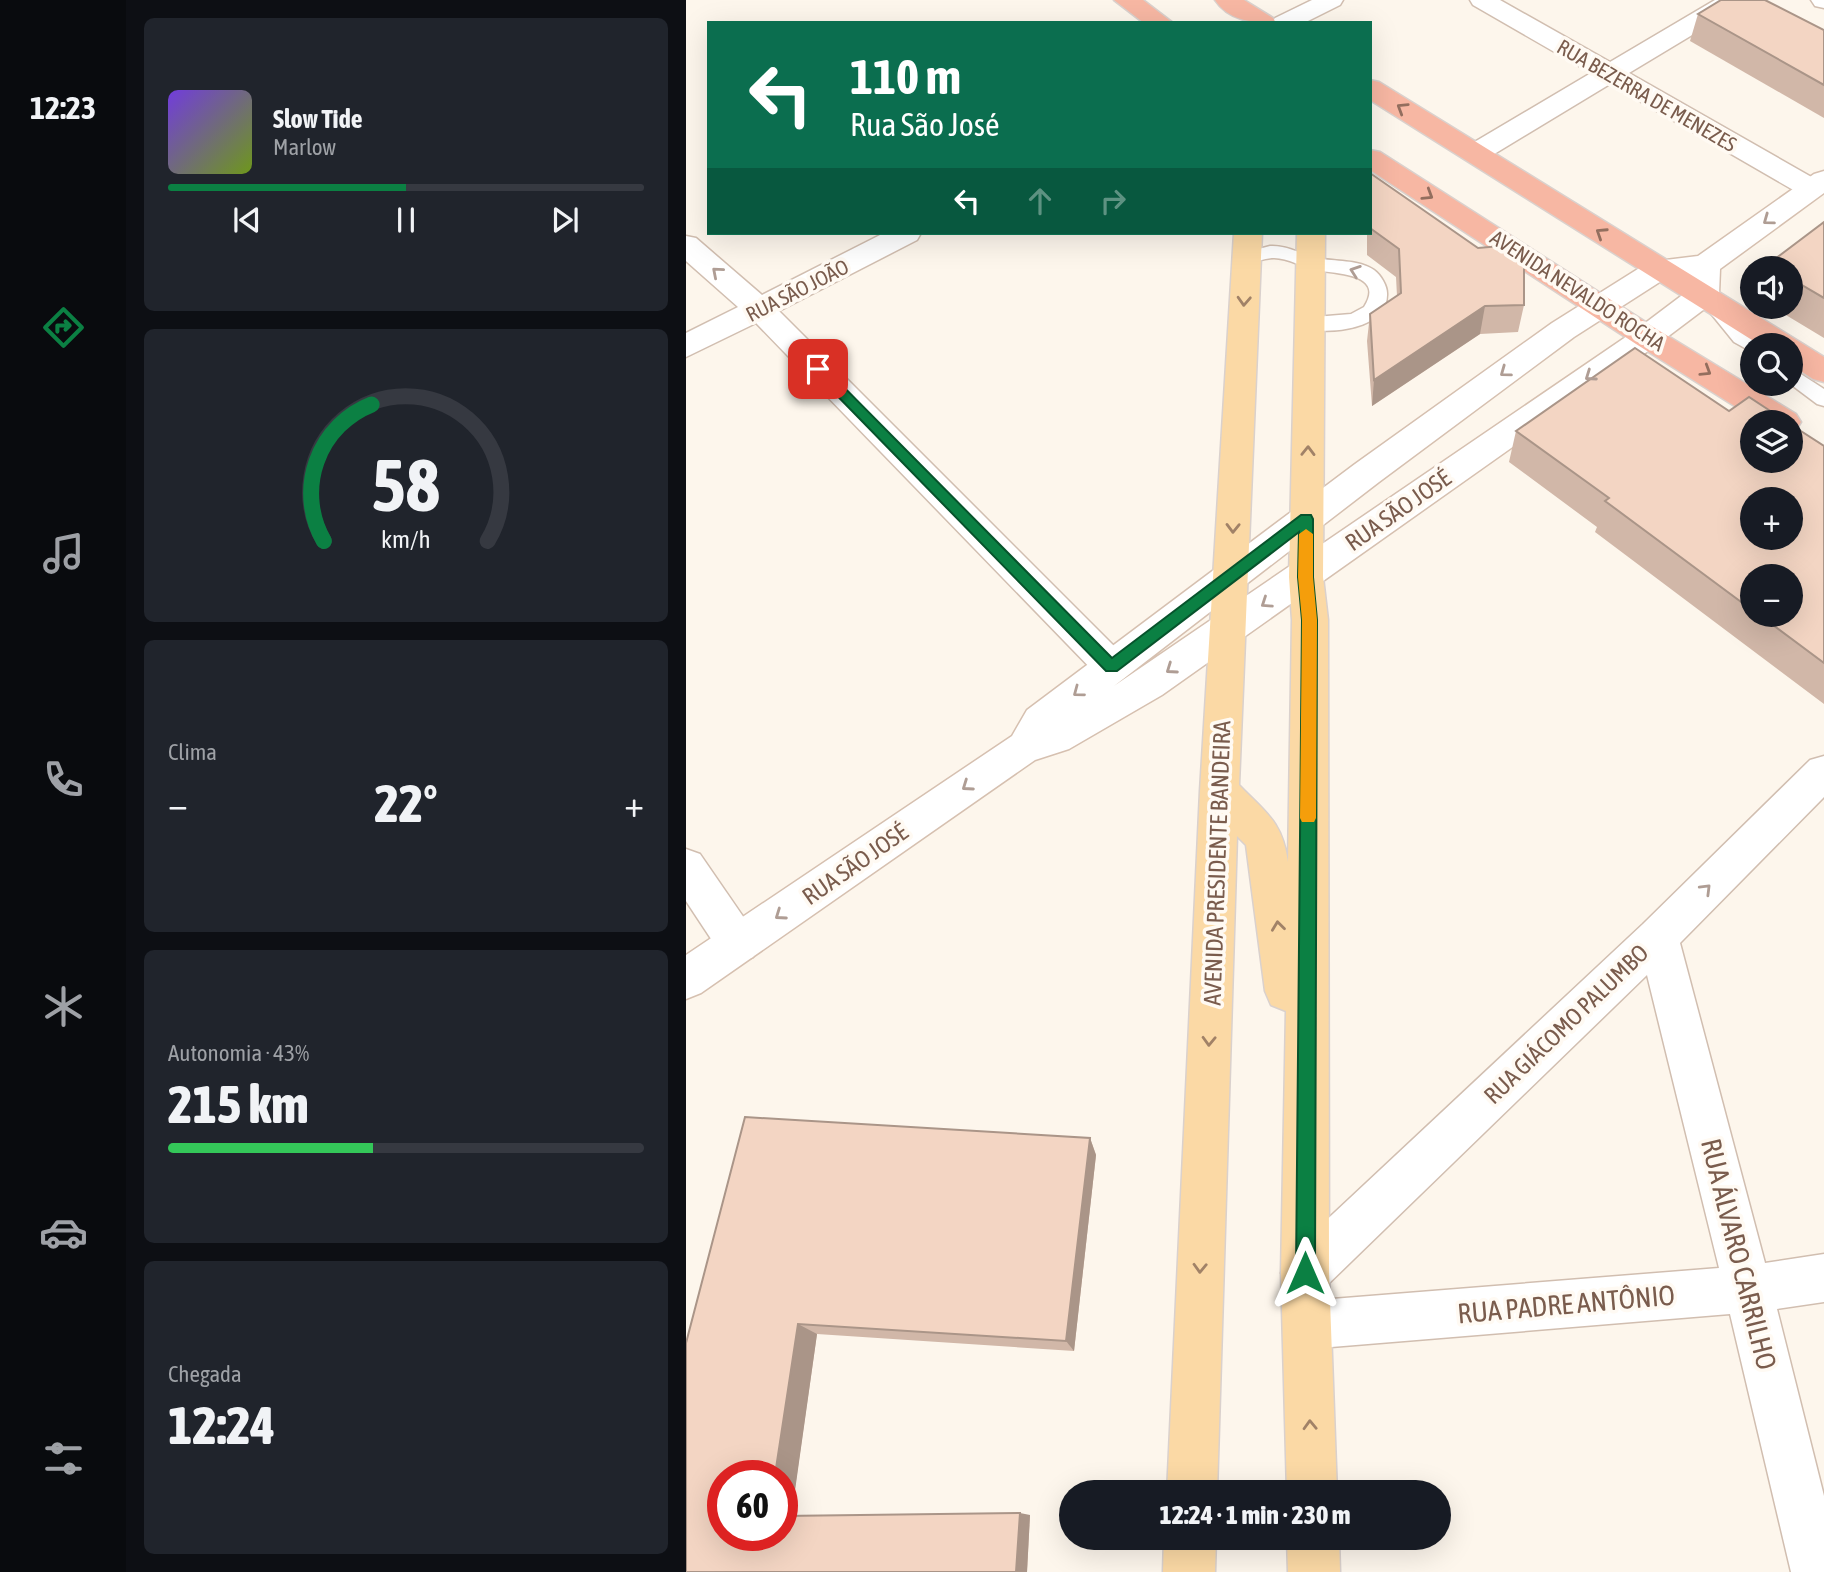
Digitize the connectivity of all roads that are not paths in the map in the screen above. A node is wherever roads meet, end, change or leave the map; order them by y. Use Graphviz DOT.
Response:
graph roads {
  1 [pos="1126,0"];
  2 [pos="1227,0"];
  3 [pos="1331,0"];
  4 [pos="1482,0"];
  5 [pos="1733,0"];
  6 [pos="1158,21"];
  7 [pos="1261,21"];
  8 [pos="1288,21"];
  9 [pos="1608,73"];
  10 [pos="1372,89"];
  11 [pos="1476,153"];
  12 [pos="1372,159"];
  13 [pos="1818,185"];
  14 [pos="903,235"];
  15 [pos="686,245"];
  16 [pos="1247,245"];
  17 [pos="1311,248"];
  18 [pos="1659,269"];
  19 [pos="1705,279"];
  20 [pos="1601,305"];
  21 [pos="760,309"];
  22 [pos="1310,323"];
  23 [pos="1768,333"];
  24 [pos="1740,335"];
  25 [pos="1647,337"];
  26 [pos="686,346"];
  27 [pos="1803,358"];
  28 [pos="1824,370"];
  29 [pos="1803,384"];
  30 [pos="1824,399"];
  31 [pos="1766,410"];
  32 [pos="1306,519"];
  33 [pos="1306,577"];
  34 [pos="1231,578"];
  35 [pos="1227,630"];
  36 [pos="1112,667"];
  37 [pos="1023,748"];
  38 [pos="1824,772"];
  39 [pos="1219,791"];
  40 [pos="686,867"];
  41 [pos="1658,937"];
  42 [pos="738,944"];
  43 [pos="686,979"];
  44 [pos="1306,1139"];
  45 [pos="1305,1273"];
  46 [pos="1824,1278"];
  47 [pos="1748,1289"];
  48 [pos="1307,1325"];
  49 [pos="1192,1480"];
  50 [pos="1312,1480"];
  51 [pos="1190,1550"];
  52 [pos="1313,1550"];
  53 [pos="1189,1572"];
  54 [pos="1314,1572"];
  55 [pos="1817,1572"];
  1 -- 6 [label="highway"];
  2 -- 7 [label="highway"];
  3 -- 8 [label="street"];
  4 -- 9 [label="street, RUA BEZERRA DE MENEZES"];
  5 -- 9 [label="street"];
  9 -- 11 [label="street"];
  9 -- 13 [label="street, RUA BEZERRA DE MENEZES"];
  11 -- 10 [label="highway, one-way"];
  18 -- 11 [label="highway, one-way"];
  12 -- 20 [label="highway, AVENIDA NEVALDO ROCHA, one-way"];
  13 -- 19 [label="street, RUA SÃO JOSÉ, one-way"];
  14 -- 21 [label="street, RUA SÃO JOÃO"];
  21 -- 15 [label="street, one-way"];
  16 -- 17 [label="lane"];
  16 -- 34 [label="main road, AVENIDA PRESIDENTE BANDEIRA, one-way"];
  17 -- 22 [label="main road"];
  22 -- 17 [label="lane, one-way"];
  18 -- 19 [label="highway"];
  18 -- 20 [label="street, RUA SÃO JOSÉ"];
  19 -- 23 [label="highway"];
  19 -- 24 [label="lane"];
  19 -- 25 [label="street, RUA SÃO JOSÉ"];
  20 -- 25 [label="highway, AVENIDA NEVALDO ROCHA"];
  20 -- 32 [label="street, RUA SÃO JOSÉ, one-way"];
  21 -- 26 [label="street, RUA SÃO JOÃO"];
  21 -- 36 [label="street"];
  32 -- 22 [label="main road, one-way"];
  25 -- 31 [label="highway, AVENIDA NEVALDO ROCHA, one-way"];
  25 -- 33 [label="street, RUA SÃO JOSÉ, one-way"];
  27 -- 28 [label="highway"];
  29 -- 30 [label="lane"];
  32 -- 33 [label="main road"];
  32 -- 34 [label="street, RUA SÃO JOSÉ"];
  33 -- 35 [label="street, RUA SÃO JOSÉ, one-way"];
  33 -- 44 [label="main road"];
  34 -- 35 [label="main road, AVENIDA PRESIDENTE BANDEIRA"];
  34 -- 36 [label="street, RUA SÃO JOSÉ"];
  35 -- 37 [label="street, RUA SÃO JOSÉ, one-way"];
  35 -- 39 [label="main road, AVENIDA PRESIDENTE BANDEIRA"];
  36 -- 37 [label="street, RUA SÃO JOSÉ, one-way"];
  37 -- 42 [label="street, RUA SÃO JOSÉ, one-way"];
  41 -- 38 [label="street, RUA GIÁCOMO PALUMBO, one-way"];
  44 -- 39 [label="main road, one-way"];
  39 -- 49 [label="main road, AVENIDA PRESIDENTE BANDEIRA, one-way"];
  40 -- 42 [label="street"];
  41 -- 45 [label="street, RUA GIÁCOMO PALUMBO"];
  41 -- 47 [label="street, RUA ÁLVARO CARRILHO"];
  42 -- 43 [label="street, RUA SÃO JOSÉ"];
  44 -- 45 [label="main road"];
  45 -- 48 [label="main road"];
  46 -- 47 [label="street, RUA PADRE ANTÔNIO"];
  47 -- 48 [label="street, RUA PADRE ANTÔNIO"];
  47 -- 55 [label="street, RUA ÁLVARO CARRILHO"];
  50 -- 48 [label="main road, one-way"];
  51 -- 53 [label="main road"];
  52 -- 54 [label="main road"];
}
